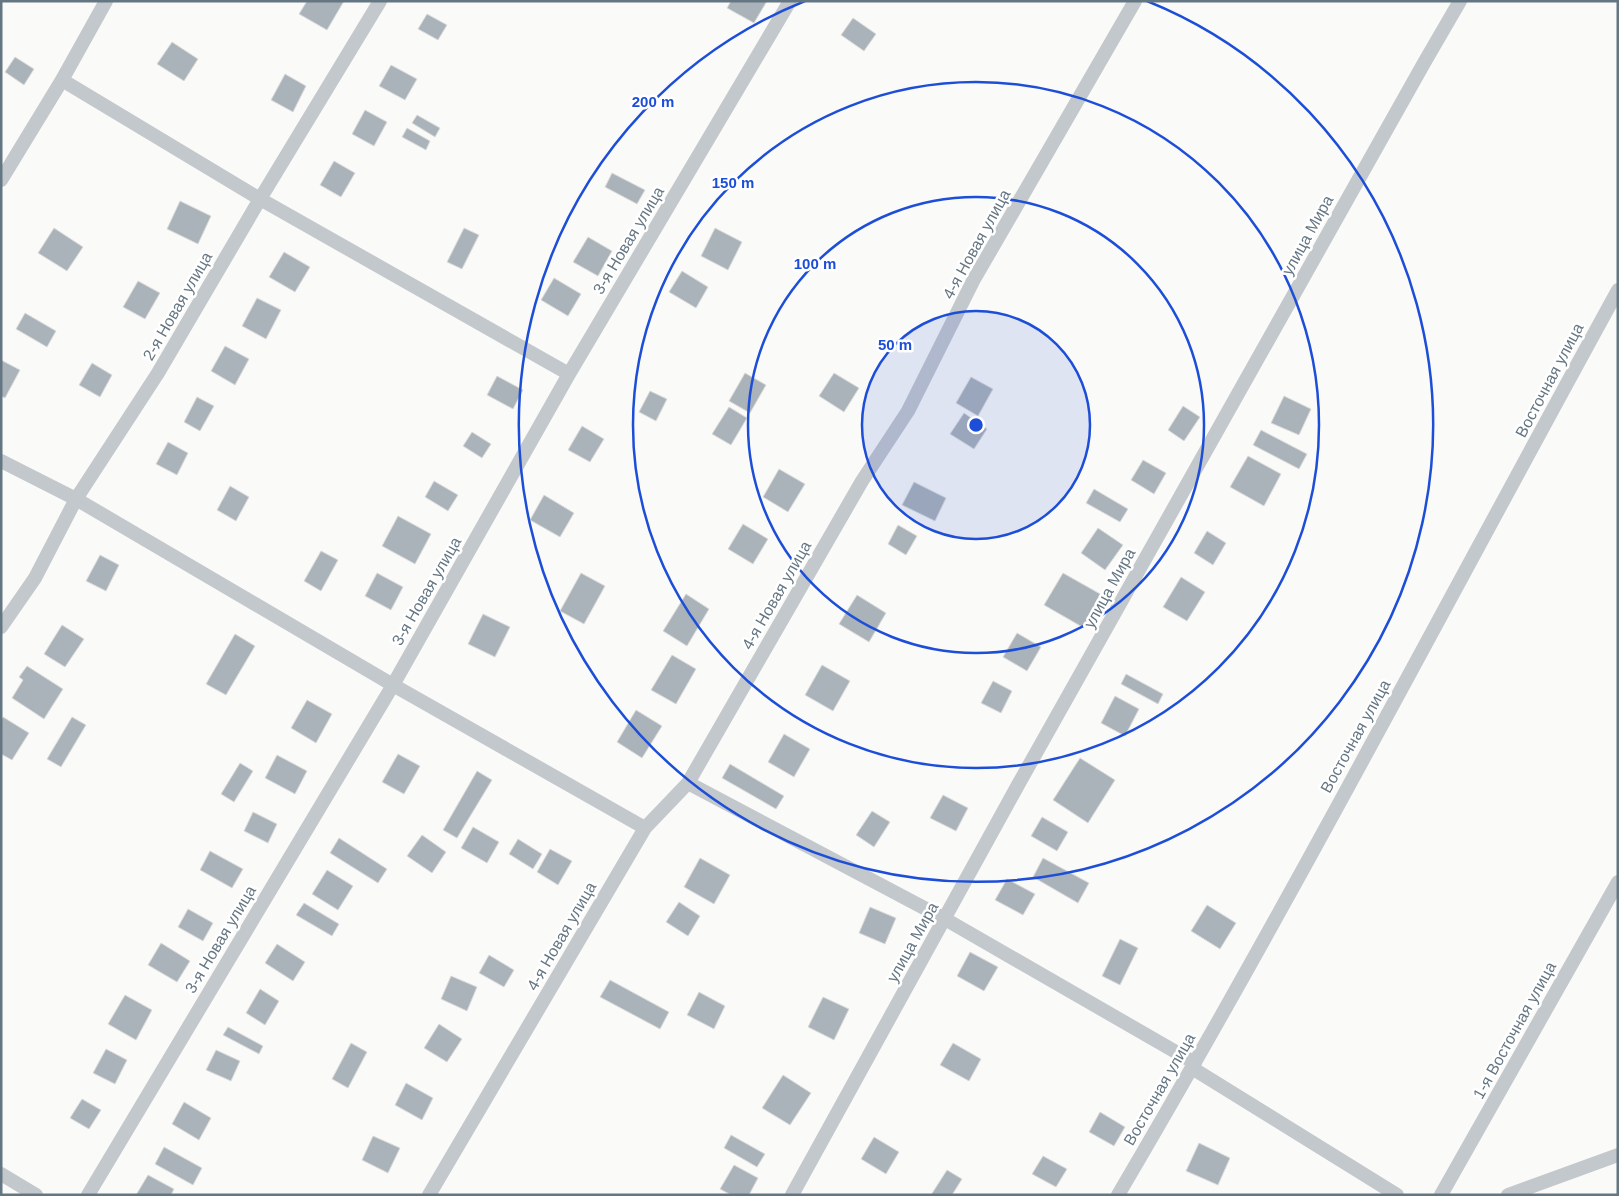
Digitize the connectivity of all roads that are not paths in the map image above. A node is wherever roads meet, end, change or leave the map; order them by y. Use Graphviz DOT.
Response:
graph roads {
  1 [pos="106,1"];
  2 [pos="380,1"];
  3 [pos="790,1"];
  4 [pos="1135,1"];
  5 [pos="1460,1"];
  6 [pos="62,80"];
  7 [pos="1,180"];
  8 [pos="260,199"];
  9 [pos="1618,290"];
  10 [pos="569,374"];
  11 [pos="1,461"];
  12 [pos="76,499"];
  13 [pos="1,627"];
  14 [pos="393,685"];
  15 [pos="688,784"];
  16 [pos="645,828"];
  17 [pos="1618,882"];
  18 [pos="945,919"];
  19 [pos="1194,1066"];
  20 [pos="1618,1155"];
  21 [pos="1,1174"];
  22 [pos="36,1195"];
  23 [pos="88,1195"];
  24 [pos="429,1195"];
  25 [pos="792,1195"];
  26 [pos="1118,1195"];
  27 [pos="1397,1195"];
  28 [pos="1441,1195"];
  29 [pos="1508,1195"];
  1 -- 6 [label="street"];
  2 -- 8 [label="street, 2-я Новая улица"];
  3 -- 10 [label="street, 3-я Новая улица"];
  4 -- 15 [label="street, 4-я Новая улица"];
  5 -- 18 [label="street, улица Мира"];
  6 -- 7 [label="street"];
  6 -- 8 [label="street"];
  8 -- 10 [label="street"];
  8 -- 12 [label="street, 2-я Новая улица"];
  9 -- 19 [label="street, Восточная улица"];
  10 -- 14 [label="street, 3-я Новая улица"];
  11 -- 12 [label="street"];
  12 -- 13 [label="street, 2-я Новая улица"];
  12 -- 14 [label="street"];
  14 -- 16 [label="street"];
  14 -- 23 [label="street, 3-я Новая улица"];
  15 -- 16 [label="street, 4-я Новая улица"];
  15 -- 18 [label="street"];
  16 -- 24 [label="street, 4-я Новая улица"];
  17 -- 28 [label="street, 1-я Восточная улица"];
  18 -- 19 [label="street"];
  18 -- 25 [label="street, улица Мира"];
  19 -- 26 [label="street, Восточная улица"];
  19 -- 27 [label="street"];
  20 -- 29 [label="street"];
  21 -- 22 [label="street"];
}
